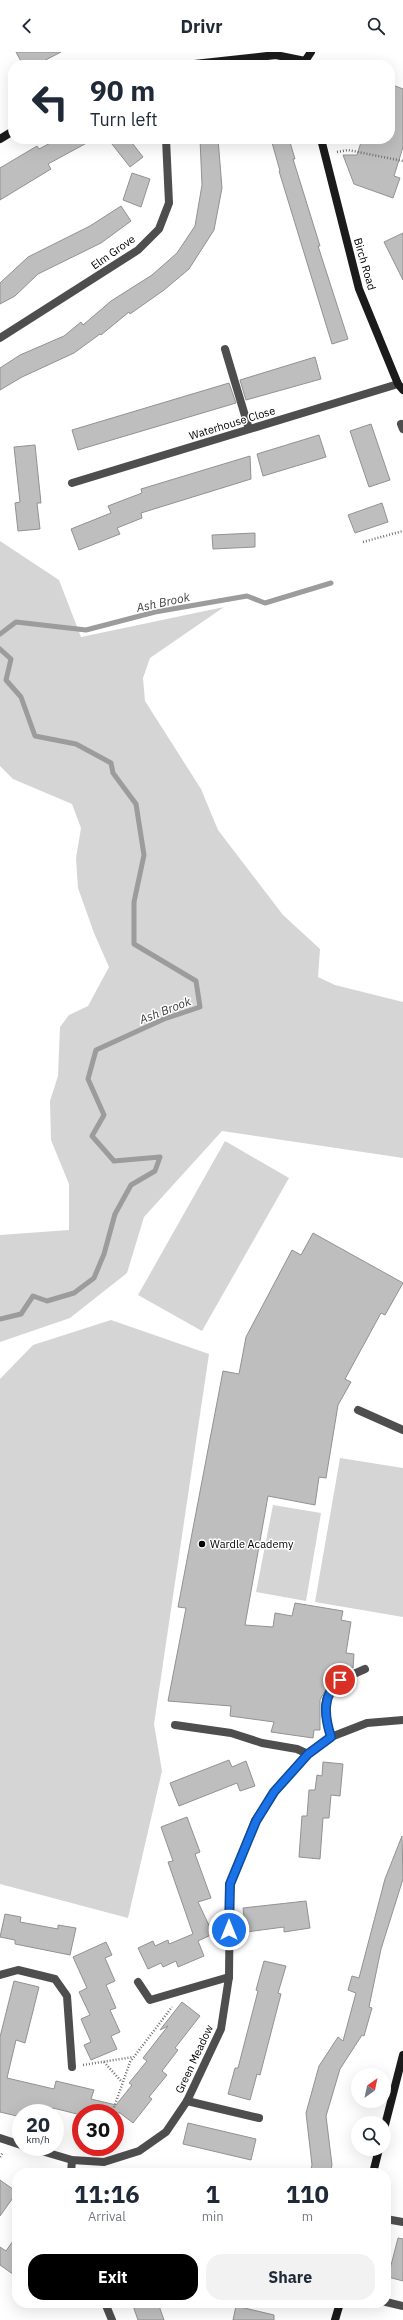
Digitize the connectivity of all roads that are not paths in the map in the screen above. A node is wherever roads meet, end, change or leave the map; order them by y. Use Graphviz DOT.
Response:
graph roads {
  1 [pos="230,60"];
  2 [pos="295,60"];
  3 [pos="166,144"];
  4 [pos="322,144"];
  5 [pos="0,338"];
  6 [pos="225,349"];
  7 [pos="401,387"];
  8 [pos="249,429"];
  9 [pos="72,483"];
  10 [pos="358,1410"];
  11 [pos="403,1430"];
  12 [pos="365,1669"];
  13 [pos="403,1720"];
  14 [pos="175,1725"];
  15 [pos="331,1737"];
  16 [pos="308,1754"];
  17 [pos="0,1975"];
  18 [pos="229,1976"];
  19 [pos="138,1982"];
  20 [pos="403,2055"];
  21 [pos="72,2067"];
  22 [pos="187,2101"];
  23 [pos="387,2116"];
  24 [pos="259,2118"];
  25 [pos="0,2138"];
  26 [pos="12,2142"];
  27 [pos="58,2156"];
  28 [pos="377,2156"];
  29 [pos="72,2160"];
  30 [pos="71,2168"];
  31 [pos="374,2168"];
  32 [pos="391,2220"];
  33 [pos="403,2222"];
  34 [pos="391,2303"];
  35 [pos="403,2306"];
  36 [pos="106,2308"];
  37 [pos="339,2308"];
  38 [pos="112,2320"];
  39 [pos="335,2320"];
  1 -- 2 [label="street"];
  3 -- 5 [label="street, Elm Grove"];
  4 -- 7 [label="street, Birch Road"];
  6 -- 8 [label="street"];
  7 -- 8 [label="street, Waterhouse Close"];
  8 -- 9 [label="street, Waterhouse Close"];
  10 -- 11 [label="street"];
  12 -- 15 [label="street"];
  13 -- 15 [label="street, Green Meadow"];
  14 -- 16 [label="street"];
  15 -- 16 [label="street, Green Meadow"];
  16 -- 18 [label="street, Green Meadow"];
  17 -- 21 [label="street"];
  18 -- 19 [label="street"];
  18 -- 22 [label="street, Green Meadow"];
  20 -- 23 [label="street"];
  22 -- 24 [label="street"];
  22 -- 29 [label="street, Green Meadow"];
  25 -- 26 [label="street"];
  27 -- 29 [label="street, Green Meadow"];
  28 -- 31 [label="street"];
  29 -- 30 [label="street"];
  32 -- 33 [label="street"];
  34 -- 35 [label="street"];
  36 -- 38 [label="street"];
  37 -- 39 [label="street"];
}
